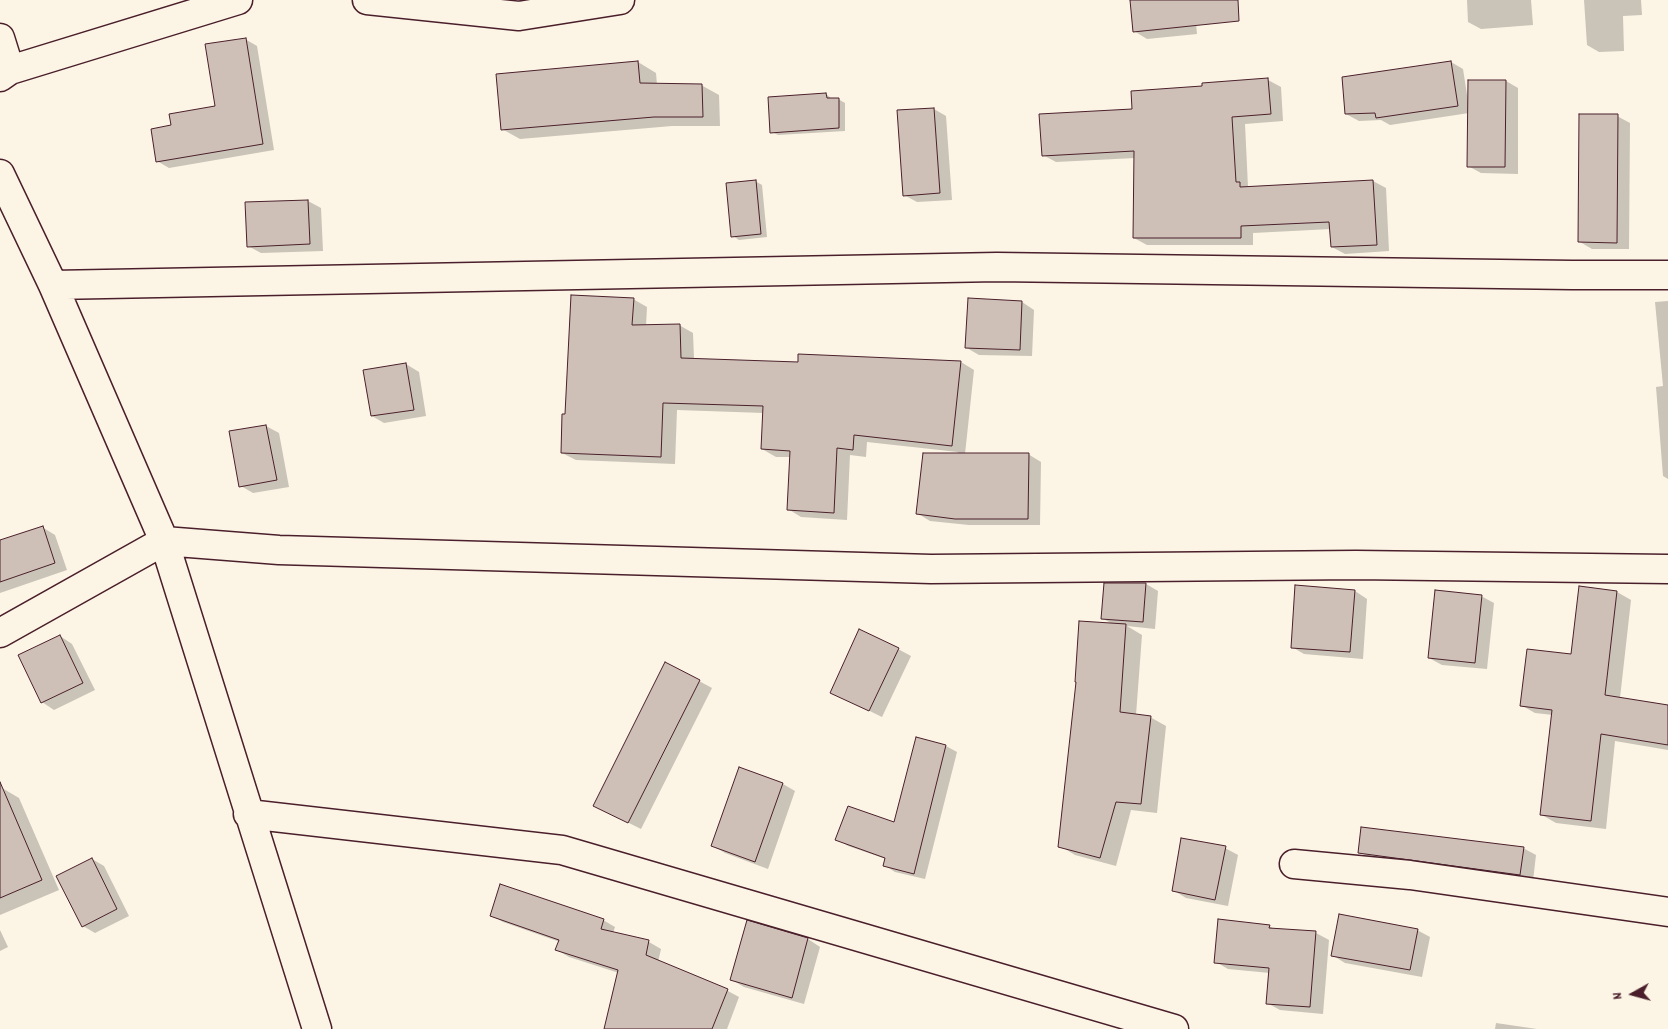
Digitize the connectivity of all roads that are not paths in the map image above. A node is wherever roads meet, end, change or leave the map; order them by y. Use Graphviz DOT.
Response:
graph roads {
  1 [pos="238,0"];
  2 [pos="367,0"];
  3 [pos="620,0"];
  4 [pos="0,38"];
  5 [pos="5,73"];
  6 [pos="0,174"];
  7 [pos="1668,275"];
  8 [pos="53,285"];
  9 [pos="164,541"];
  10 [pos="1668,569"];
  11 [pos="0,633"];
  12 [pos="248,814"];
  13 [pos="1294,864"];
  14 [pos="1668,912"];
  15 [pos="308,1025"];
  16 [pos="1174,1029"];
  1 -- 5 [label="street"];
  2 -- 3 [label="street"];
  4 -- 5 [label="street"];
  6 -- 8 [label="street"];
  7 -- 8 [label="street"];
  8 -- 9 [label="street"];
  9 -- 10 [label="street"];
  9 -- 11 [label="street"];
  9 -- 12 [label="street"];
  12 -- 15 [label="street"];
  12 -- 16 [label="street"];
  13 -- 14 [label="street"];
}
